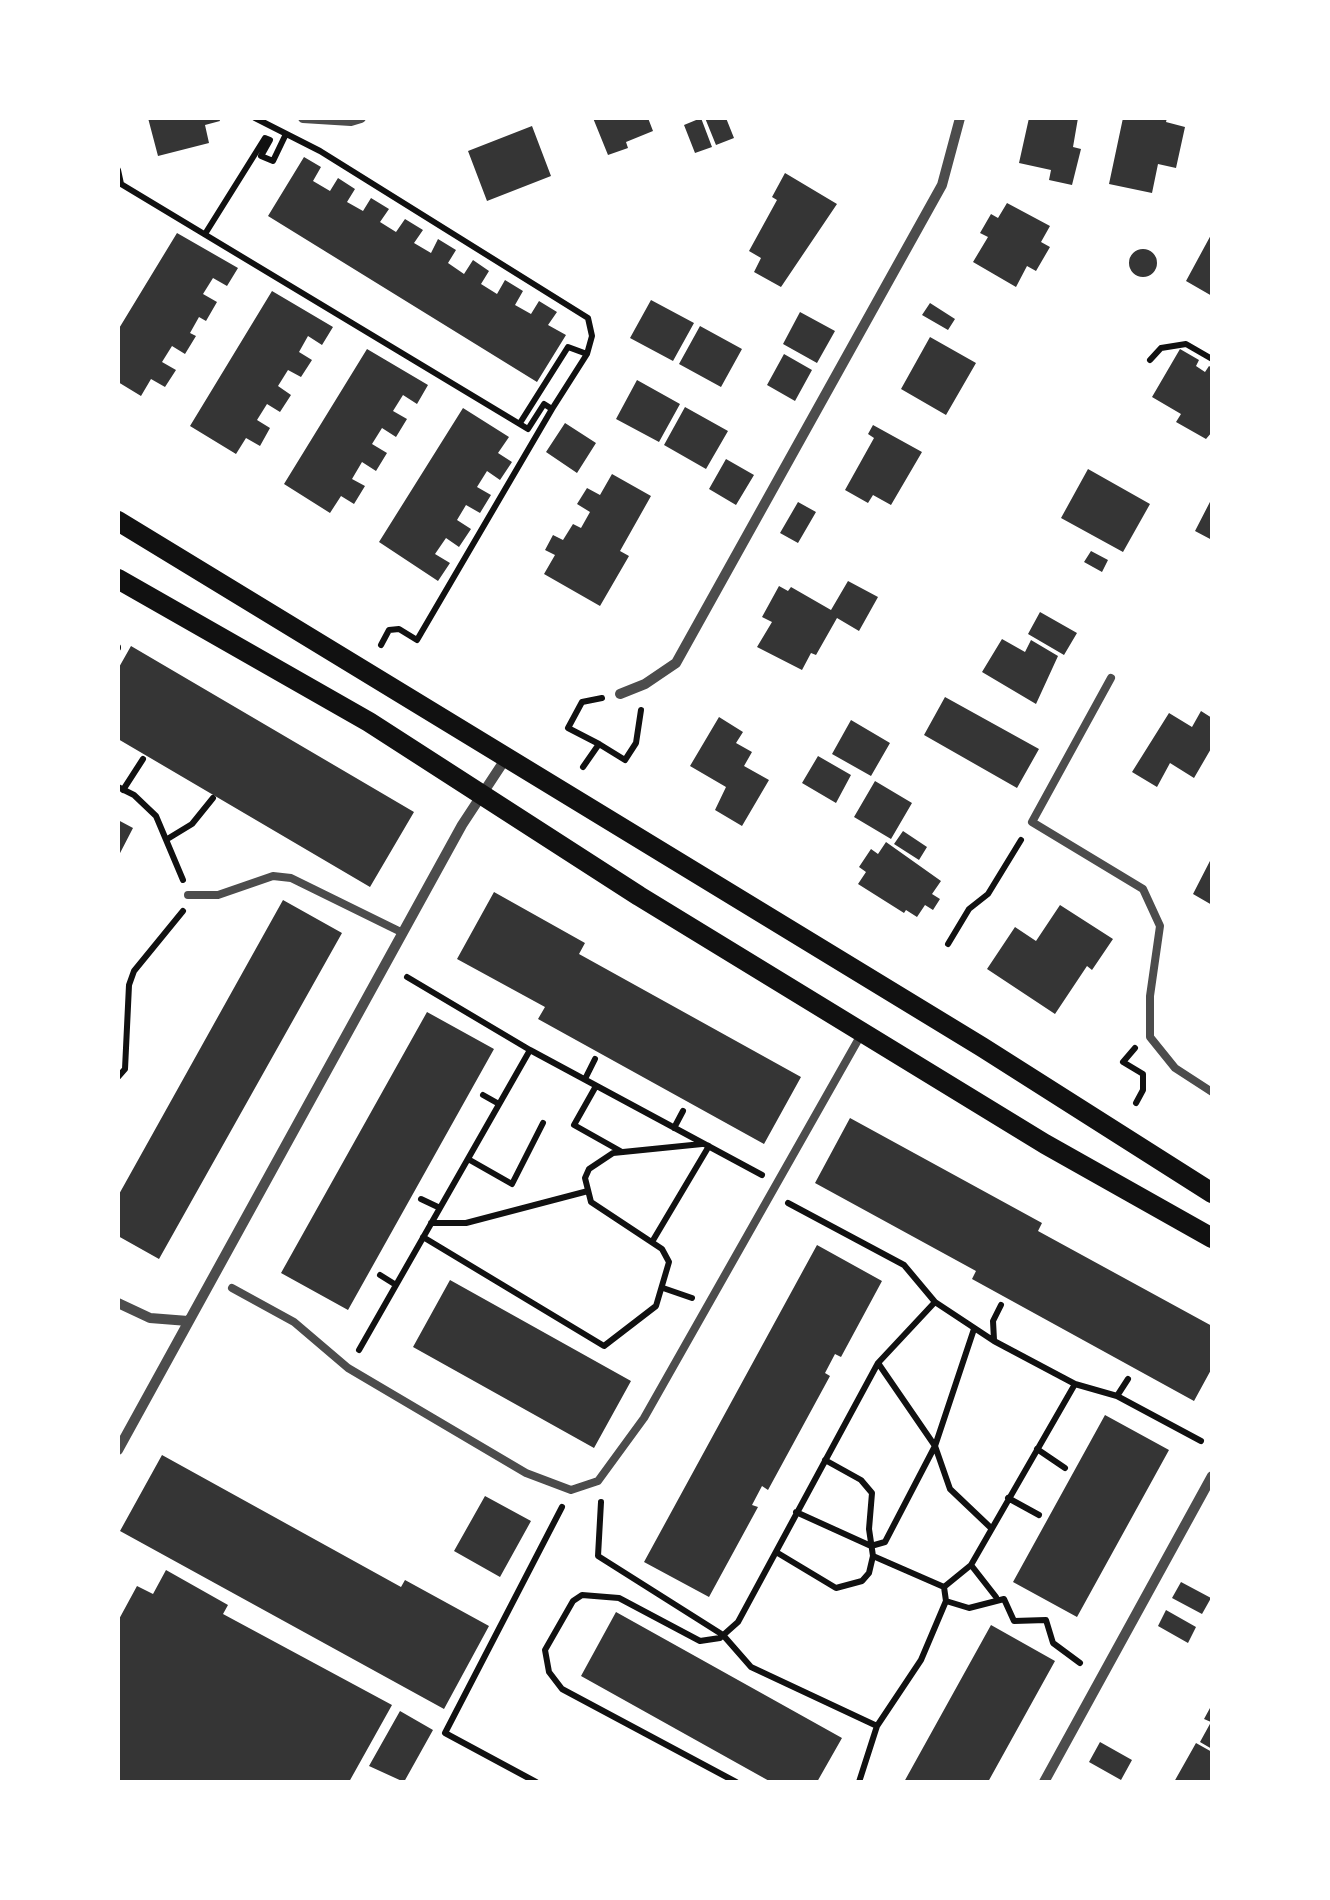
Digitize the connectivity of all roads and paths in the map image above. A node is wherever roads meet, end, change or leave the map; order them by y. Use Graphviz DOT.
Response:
graph roads {
  1 [pos="254,118"];
  2 [pos="303,118"];
  3 [pos="361,118"];
  4 [pos="960,118"];
  5 [pos="285,136"];
  6 [pos="118,170"];
  7 [pos="205,234"];
  8 [pos="587,354"];
  9 [pos="1212,359"];
  10 [pos="1150,360"];
  11 [pos="552,409"];
  12 [pos="520,423"];
  13 [pos="118,522"];
  14 [pos="118,578"];
  15 [pos="381,645"];
  16 [pos="1111,678"];
  17 [pos="645,684"];
  18 [pos="621,694"];
  19 [pos="599,744"];
  20 [pos="506,757"];
  21 [pos="143,759"];
  22 [pos="583,767"];
  23 [pos="120,789"];
  24 [pos="481,794"];
  25 [pos="213,798"];
  26 [pos="1032,822"];
  27 [pos="169,838"];
  28 [pos="188,895"];
  29 [pos="403,933"];
  30 [pos="948,944"];
  31 [pos="407,977"];
  32 [pos="862,1032"];
  33 [pos="1150,1037"];
  34 [pos="530,1050"];
  35 [pos="595,1059"];
  36 [pos="118,1077"];
  37 [pos="584,1080"];
  38 [pos="596,1086"];
  39 [pos="1212,1092"];
  40 [pos="483,1095"];
  41 [pos="1136,1103"];
  42 [pos="499,1104"];
  43 [pos="683,1111"];
  44 [pos="543,1124"];
  45 [pos="674,1128"];
  46 [pos="705,1145"];
  47 [pos="623,1152"];
  48 [pos="468,1159"];
  49 [pos="776,1182"];
  50 [pos="588,1191"];
  51 [pos="769,1193"];
  52 [pos="1212,1193"];
  53 [pos="421,1199"];
  54 [pos="440,1208"];
  55 [pos="431,1223"];
  56 [pos="423,1238"];
  57 [pos="1212,1238"];
  58 [pos="652,1242"];
  59 [pos="380,1275"];
  60 [pos="396,1285"];
  61 [pos="232,1288"];
  62 [pos="935,1302"];
  63 [pos="118,1303"];
  64 [pos="1002,1305"];
  65 [pos="188,1321"];
  66 [pos="974,1328"];
  67 [pos="994,1341"];
  68 [pos="878,1363"];
  69 [pos="348,1368"];
  70 [pos="1128,1378"];
  71 [pos="1076,1384"];
  72 [pos="1117,1396"];
  73 [pos="1201,1440"];
  74 [pos="936,1446"];
  75 [pos="1036,1449"];
  76 [pos="118,1450"];
  77 [pos="825,1460"];
  78 [pos="1065,1468"];
  79 [pos="1212,1476"];
  80 [pos="598,1481"];
  81 [pos="571,1490"];
  82 [pos="1008,1498"];
  83 [pos="796,1512"];
  84 [pos="1039,1515"];
  85 [pos="991,1528"];
  86 [pos="871,1546"];
  87 [pos="776,1552"];
  88 [pos="873,1556"];
  89 [pos="971,1565"];
  90 [pos="944,1587"];
  91 [pos="997,1598"];
  92 [pos="946,1601"];
  93 [pos="723,1635"];
  94 [pos="1080,1663"];
  95 [pos="876,1726"];
  96 [pos="536,1782"];
  97 [pos="736,1782"];
  98 [pos="860,1782"];
  99 [pos="1044,1782"];
  1 -- 5 [label="path"];
  2 -- 3 [label="street"];
  4 -- 17 [label="street"];
  5 -- 7 [label="path"];
  5 -- 8 [label="path"];
  6 -- 7 [label="path"];
  7 -- 12 [label="path"];
  8 -- 11 [label="path"];
  8 -- 12 [label="path"];
  9 -- 10 [label="path"];
  11 -- 12 [label="path"];
  11 -- 15 [label="path"];
  13 -- 20 [label="main road"];
  14 -- 24 [label="main road"];
  16 -- 26 [label="lane"];
  17 -- 18 [label="street"];
  17 -- 19 [label="path"];
  18 -- 19 [label="path"];
  19 -- 22 [label="path"];
  20 -- 24 [label="street"];
  20 -- 52 [label="main road"];
  21 -- 23 [label="path"];
  23 -- 27 [label="path"];
  24 -- 29 [label="street"];
  24 -- 32 [label="main road"];
  25 -- 27 [label="path"];
  26 -- 30 [label="path"];
  26 -- 33 [label="lane"];
  27 -- 28 [label="path"];
  28 -- 29 [label="lane"];
  28 -- 36 [label="path"];
  29 -- 65 [label="street"];
  31 -- 34 [label="path"];
  32 -- 49 [label="lane"];
  32 -- 57 [label="main road"];
  33 -- 39 [label="lane"];
  33 -- 41 [label="path"];
  34 -- 37 [label="path"];
  34 -- 42 [label="path"];
  35 -- 37 [label="path"];
  37 -- 38 [label="path"];
  38 -- 45 [label="path"];
  38 -- 47 [label="path"];
  40 -- 42 [label="path"];
  42 -- 48 [label="path"];
  43 -- 45 [label="path"];
  44 -- 48 [label="path"];
  45 -- 46 [label="path"];
  46 -- 47 [label="path"];
  46 -- 49 [label="path"];
  46 -- 58 [label="path"];
  47 -- 50 [label="path"];
  48 -- 54 [label="path"];
  49 -- 51 [label="lane"];
  50 -- 55 [label="path"];
  50 -- 58 [label="path"];
  51 -- 62 [label="path"];
  51 -- 80 [label="lane"];
  53 -- 54 [label="path"];
  54 -- 55 [label="path"];
  55 -- 56 [label="path"];
  56 -- 58 [label="path"];
  56 -- 60 [label="path"];
  59 -- 60 [label="path"];
  60 -- 69 [label="path"];
  61 -- 69 [label="lane"];
  62 -- 66 [label="path"];
  62 -- 68 [label="path"];
  63 -- 65 [label="street"];
  64 -- 67 [label="path"];
  65 -- 76 [label="street"];
  66 -- 67 [label="path"];
  66 -- 74 [label="path"];
  67 -- 71 [label="path"];
  68 -- 74 [label="path"];
  68 -- 77 [label="path"];
  69 -- 81 [label="lane"];
  70 -- 72 [label="path"];
  71 -- 72 [label="path"];
  71 -- 75 [label="path"];
  72 -- 73 [label="path"];
  74 -- 85 [label="path"];
  74 -- 86 [label="path"];
  75 -- 78 [label="path"];
  75 -- 82 [label="path"];
  77 -- 83 [label="path"];
  77 -- 86 [label="path"];
  79 -- 99 [label="street"];
  80 -- 81 [label="lane"];
  80 -- 93 [label="path"];
  81 -- 96 [label="path"];
  82 -- 84 [label="path"];
  82 -- 85 [label="path"];
  83 -- 86 [label="path"];
  83 -- 87 [label="path"];
  85 -- 89 [label="path"];
  86 -- 88 [label="path"];
  87 -- 88 [label="path"];
  87 -- 93 [label="path"];
  88 -- 90 [label="path"];
  89 -- 90 [label="path"];
  89 -- 91 [label="path"];
  90 -- 92 [label="path"];
  91 -- 92 [label="path"];
  91 -- 94 [label="path"];
  92 -- 95 [label="path"];
  93 -- 95 [label="path"];
  93 -- 97 [label="path"];
  95 -- 98 [label="path"];
}
